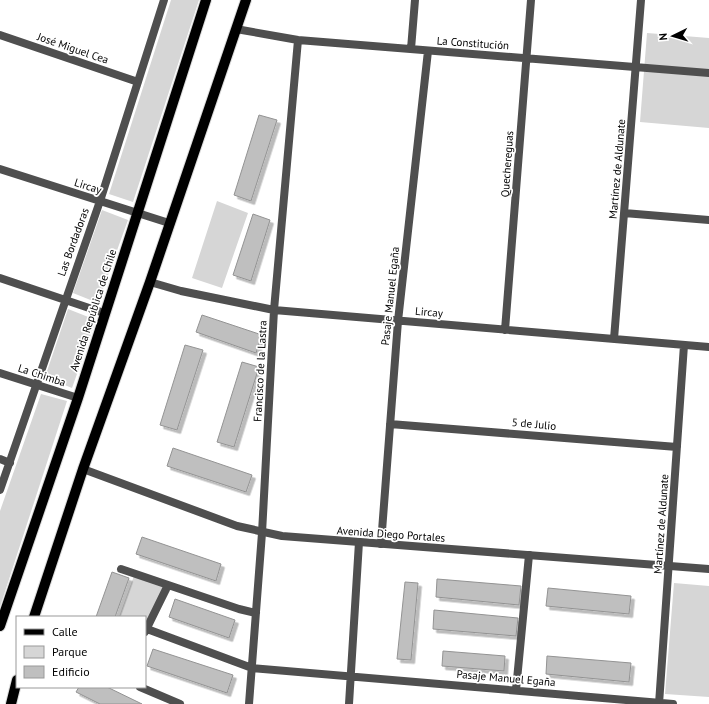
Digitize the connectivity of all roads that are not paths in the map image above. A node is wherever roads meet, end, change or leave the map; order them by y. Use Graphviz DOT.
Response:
graph roads {
  1 [pos="164,0"];
  2 [pos="206,0"];
  3 [pos="246,0"];
  4 [pos="415,0"];
  5 [pos="531,0"];
  6 [pos="641,0"];
  7 [pos="236,29"];
  8 [pos="0,35"];
  9 [pos="298,40"];
  10 [pos="411,49"];
  11 [pos="428,51"];
  12 [pos="527,58"];
  13 [pos="636,67"];
  14 [pos="709,73"];
  15 [pos="138,82"];
  16 [pos="0,169"];
  17 [pos="100,201"];
  18 [pos="137,213"];
  19 [pos="624,213"];
  20 [pos="709,220"];
  21 [pos="169,224"];
  22 [pos="0,278"];
  23 [pos="150,282"];
  24 [pos="64,301"];
  25 [pos="274,310"];
  26 [pos="104,313"];
  27 [pos="398,321"];
  28 [pos="505,330"];
  29 [pos="614,339"];
  30 [pos="684,345"];
  31 [pos="709,347"];
  32 [pos="0,373"];
  33 [pos="35,384"];
  34 [pos="78,398"];
  35 [pos="390,424"];
  36 [pos="677,447"];
  37 [pos="0,459"];
  38 [pos="10,462"];
  39 [pos="83,468"];
  40 [pos="0,490"];
  41 [pos="262,533"];
  42 [pos="359,542"];
  43 [pos="381,544"];
  44 [pos="529,555"];
  45 [pos="669,566"];
  46 [pos="121,569"];
  47 [pos="709,569"];
  48 [pos="168,585"];
  49 [pos="256,613"];
  50 [pos="34,616"];
  51 [pos="0,626"];
  52 [pos="146,631"];
  53 [pos="252,668"];
  54 [pos="351,676"];
  55 [pos="16,684"];
  56 [pos="142,688"];
  57 [pos="516,690"];
  58 [pos="11,704"];
  59 [pos="180,704"];
  60 [pos="249,704"];
  61 [pos="349,704"];
  62 [pos="659,704"];
  63 [pos="673,704"];
  1 -- 15 [label="street, Las Bordadoras"];
  2 -- 18 [label="main road, Avenida República de Chile"];
  3 -- 7 [label="main road"];
  4 -- 10 [label="street"];
  5 -- 12 [label="street, Quechereguas"];
  6 -- 13 [label="street, Martínez de Aldunate"];
  7 -- 9 [label="street, La Constitución"];
  7 -- 21 [label="main road"];
  8 -- 15 [label="street, José Miguel Cea"];
  9 -- 10 [label="street, La Constitución"];
  9 -- 25 [label="street, Francisco de la Lastra"];
  10 -- 11 [label="street, La Constitución"];
  11 -- 12 [label="street, La Constitución"];
  11 -- 27 [label="street, Pasaje Manuel Egaña"];
  12 -- 13 [label="street, La Constitución"];
  12 -- 28 [label="street, Quechereguas"];
  13 -- 14 [label="street, La Constitución"];
  13 -- 19 [label="street, Martínez de Aldunate"];
  15 -- 17 [label="street, Las Bordadoras"];
  16 -- 17 [label="street, Lircay"];
  17 -- 18 [label="street, Lircay"];
  17 -- 24 [label="street, Las Bordadoras"];
  18 -- 21 [label="street, Lircay"];
  18 -- 26 [label="main road, Avenida República de Chile"];
  19 -- 20 [label="street"];
  19 -- 29 [label="street, Martínez de Aldunate"];
  21 -- 23 [label="main road"];
  22 -- 24 [label="street"];
  23 -- 25 [label="street, Lircay"];
  23 -- 39 [label="main road"];
  24 -- 26 [label="street"];
  24 -- 33 [label="street, Las Bordadoras"];
  25 -- 27 [label="street, Lircay"];
  25 -- 41 [label="street, Francisco de la Lastra"];
  26 -- 34 [label="main road, Avenida República de Chile"];
  27 -- 28 [label="street, Lircay"];
  27 -- 35 [label="street, Pasaje Manuel Egaña"];
  28 -- 29 [label="street, Lircay"];
  29 -- 30 [label="street, Lircay"];
  30 -- 31 [label="street, Lircay"];
  30 -- 36 [label="street, Martínez de Aldunate"];
  32 -- 33 [label="street, La Chimba"];
  33 -- 34 [label="street, La Chimba"];
  33 -- 38 [label="street, Las Bordadoras"];
  34 -- 51 [label="main road, Avenida República de Chile"];
  35 -- 36 [label="street, 5 de Julio"];
  35 -- 43 [label="street, Pasaje Manuel Egaña"];
  36 -- 45 [label="street, Martínez de Aldunate"];
  37 -- 38 [label="street"];
  38 -- 40 [label="street, Las Bordadoras"];
  39 -- 41 [label="street, Avenida Diego Portales"];
  39 -- 50 [label="main road"];
  41 -- 42 [label="street, Avenida Diego Portales"];
  41 -- 49 [label="street, Francisco de la Lastra"];
  42 -- 43 [label="street, Avenida Diego Portales"];
  42 -- 54 [label="street"];
  43 -- 44 [label="street, Avenida Diego Portales"];
  44 -- 45 [label="street, Avenida Diego Portales"];
  44 -- 57 [label="street"];
  45 -- 47 [label="street, Avenida Diego Portales"];
  45 -- 62 [label="street, Martínez de Aldunate"];
  46 -- 48 [label="street"];
  48 -- 49 [label="street"];
  48 -- 52 [label="street"];
  49 -- 53 [label="street, Francisco de la Lastra"];
  52 -- 53 [label="street, Pasaje Manuel Egaña"];
  53 -- 54 [label="street, Pasaje Manuel Egaña"];
  53 -- 60 [label="street, Francisco de la Lastra"];
  54 -- 57 [label="street, Pasaje Manuel Egaña"];
  54 -- 61 [label="street"];
  55 -- 58 [label="main road"];
  56 -- 59 [label="street"];
  57 -- 62 [label="street, Pasaje Manuel Egaña"];
  62 -- 63 [label="street, Pasaje Manuel Egaña"];
}
